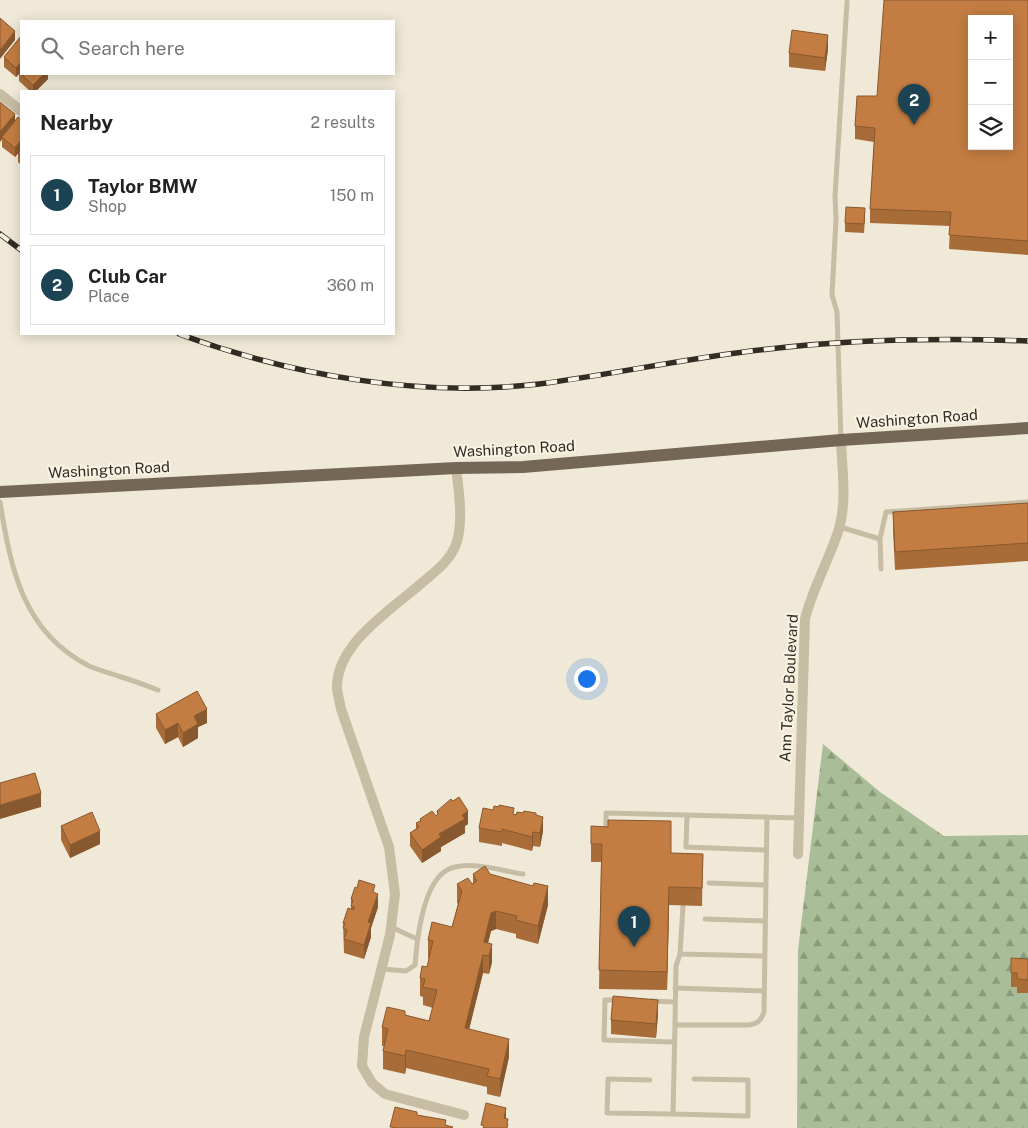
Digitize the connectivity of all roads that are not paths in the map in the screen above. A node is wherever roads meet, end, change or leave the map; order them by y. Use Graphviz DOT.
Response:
graph roads {
  1 [pos="848,2"];
  2 [pos="0,94"];
  3 [pos="20,110"];
  4 [pos="1028,428"];
  5 [pos="841,440"];
  6 [pos="456,468"];
  7 [pos="0,492"];
  8 [pos="0,502"];
  9 [pos="1028,502"];
  10 [pos="839,526"];
  11 [pos="880,539"];
  12 [pos="881,569"];
  13 [pos="158,690"];
  14 [pos="687,815"];
  15 [pos="767,818"];
  16 [pos="798,818"];
  17 [pos="606,834"];
  18 [pos="686,847"];
  19 [pos="766,850"];
  20 [pos="798,854"];
  21 [pos="685,855"];
  22 [pos="523,874"];
  23 [pos="709,883"];
  24 [pos="766,885"];
  25 [pos="683,906"];
  26 [pos="705,919"];
  27 [pos="765,921"];
  28 [pos="391,927"];
  29 [pos="417,939"];
  30 [pos="680,954"];
  31 [pos="765,956"];
  32 [pos="381,969"];
  33 [pos="676,988"];
  34 [pos="764,991"];
  35 [pos="623,1000"];
  36 [pos="649,1001"];
  37 [pos="675,1002"];
  38 [pos="675,1025"];
  39 [pos="674,1042"];
  40 [pos="694,1079"];
  41 [pos="650,1080"];
  42 [pos="673,1114"];
  43 [pos="464,1115"];
  1 -- 5 [label="lane"];
  2 -- 3 [label="street"];
  4 -- 5 [label="main road, Washington Road"];
  5 -- 6 [label="main road, Washington Road"];
  5 -- 10 [label="street, Ann Taylor Boulevard"];
  6 -- 7 [label="main road, Washington Road"];
  6 -- 28 [label="street"];
  8 -- 13 [label="lane"];
  9 -- 11 [label="lane"];
  10 -- 11 [label="lane"];
  10 -- 16 [label="street, Ann Taylor Boulevard"];
  11 -- 12 [label="lane"];
  14 -- 15 [label="lane"];
  14 -- 17 [label="lane"];
  14 -- 18 [label="lane"];
  15 -- 16 [label="lane"];
  15 -- 19 [label="lane"];
  16 -- 20 [label="street, Ann Taylor Boulevard"];
  18 -- 19 [label="lane"];
  18 -- 21 [label="lane"];
  19 -- 24 [label="lane"];
  22 -- 29 [label="lane"];
  23 -- 24 [label="lane"];
  24 -- 27 [label="lane"];
  25 -- 30 [label="lane"];
  26 -- 27 [label="lane"];
  27 -- 31 [label="lane"];
  28 -- 29 [label="lane"];
  28 -- 32 [label="street"];
  29 -- 32 [label="lane"];
  30 -- 31 [label="lane"];
  30 -- 33 [label="lane"];
  31 -- 34 [label="lane"];
  32 -- 43 [label="street"];
  33 -- 34 [label="lane"];
  33 -- 37 [label="lane"];
  34 -- 38 [label="lane"];
  35 -- 39 [label="lane"];
  36 -- 37 [label="lane"];
  37 -- 38 [label="lane"];
  38 -- 39 [label="lane"];
  39 -- 42 [label="lane"];
  40 -- 42 [label="lane"];
  41 -- 42 [label="lane"];
}
